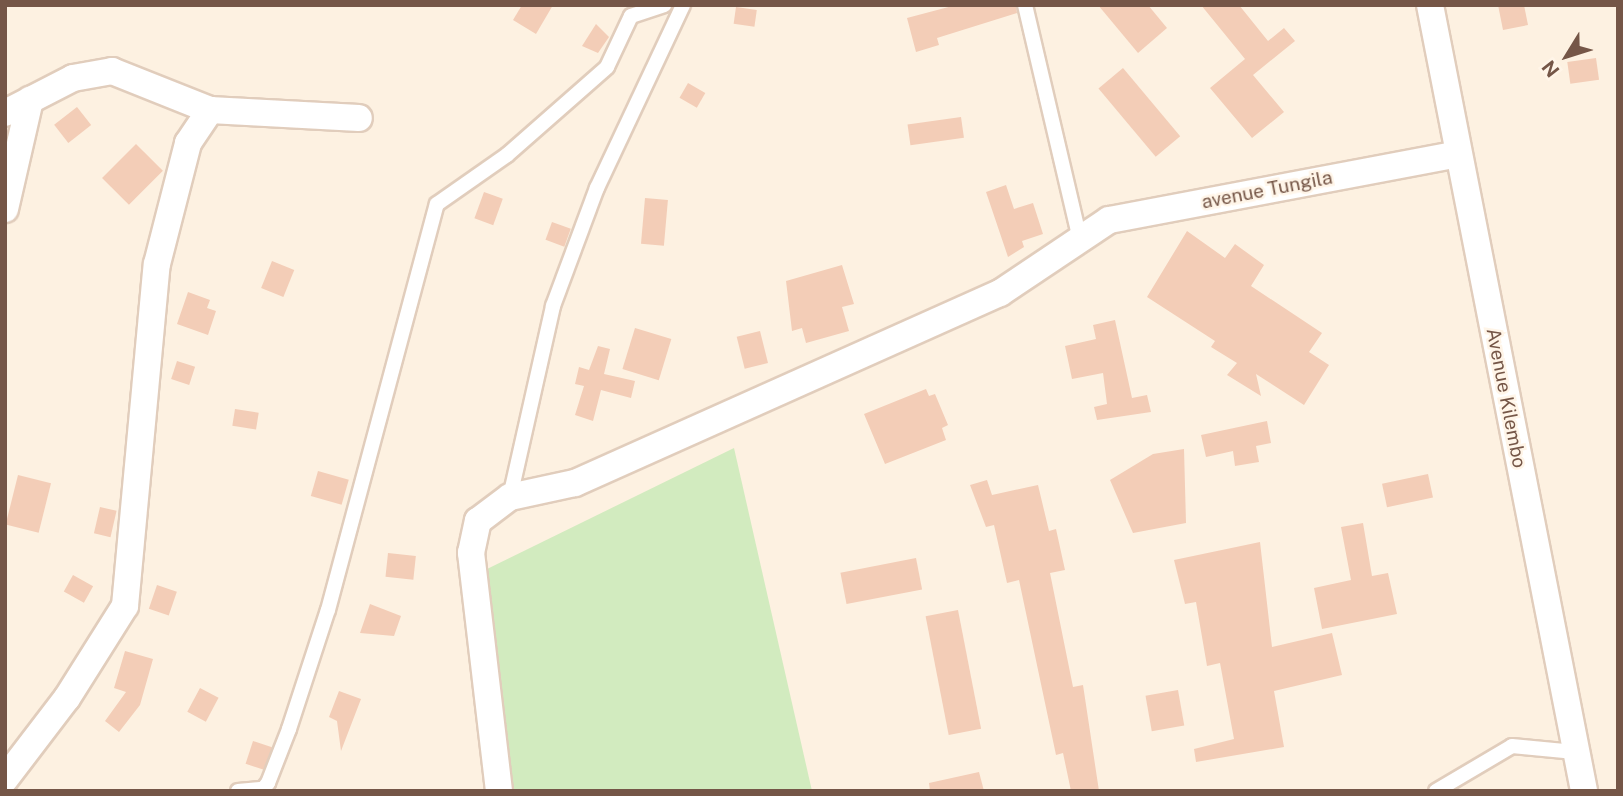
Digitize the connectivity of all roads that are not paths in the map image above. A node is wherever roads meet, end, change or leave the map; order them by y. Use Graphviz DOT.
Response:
graph roads {
  1 [pos="664,5"];
  2 [pos="683,5"];
  3 [pos="1025,5"];
  4 [pos="1430,5"];
  5 [pos="30,100"];
  6 [pos="210,110"];
  7 [pos="5,113"];
  8 [pos="359,118"];
  9 [pos="1458,154"];
  10 [pos="5,209"];
  11 [pos="1079,236"];
  12 [pos="510,497"];
  13 [pos="1575,752"];
  14 [pos="5,779"];
  15 [pos="239,791"];
  16 [pos="499,791"];
  17 [pos="1436,791"];
  18 [pos="1584,791"];
  1 -- 15 [label="lane"];
  2 -- 12 [label="lane"];
  3 -- 11 [label="lane"];
  4 -- 9 [label="street, Avenue Kilembo"];
  5 -- 6 [label="street"];
  5 -- 7 [label="street"];
  5 -- 10 [label="street"];
  6 -- 8 [label="street"];
  6 -- 14 [label="street"];
  9 -- 11 [label="street, avenue Tungila"];
  9 -- 13 [label="street, Avenue Kilembo"];
  11 -- 12 [label="street, avenue Tungila"];
  12 -- 16 [label="street"];
  13 -- 17 [label="lane"];
  13 -- 18 [label="street, Avenue Kilembo"];
}
